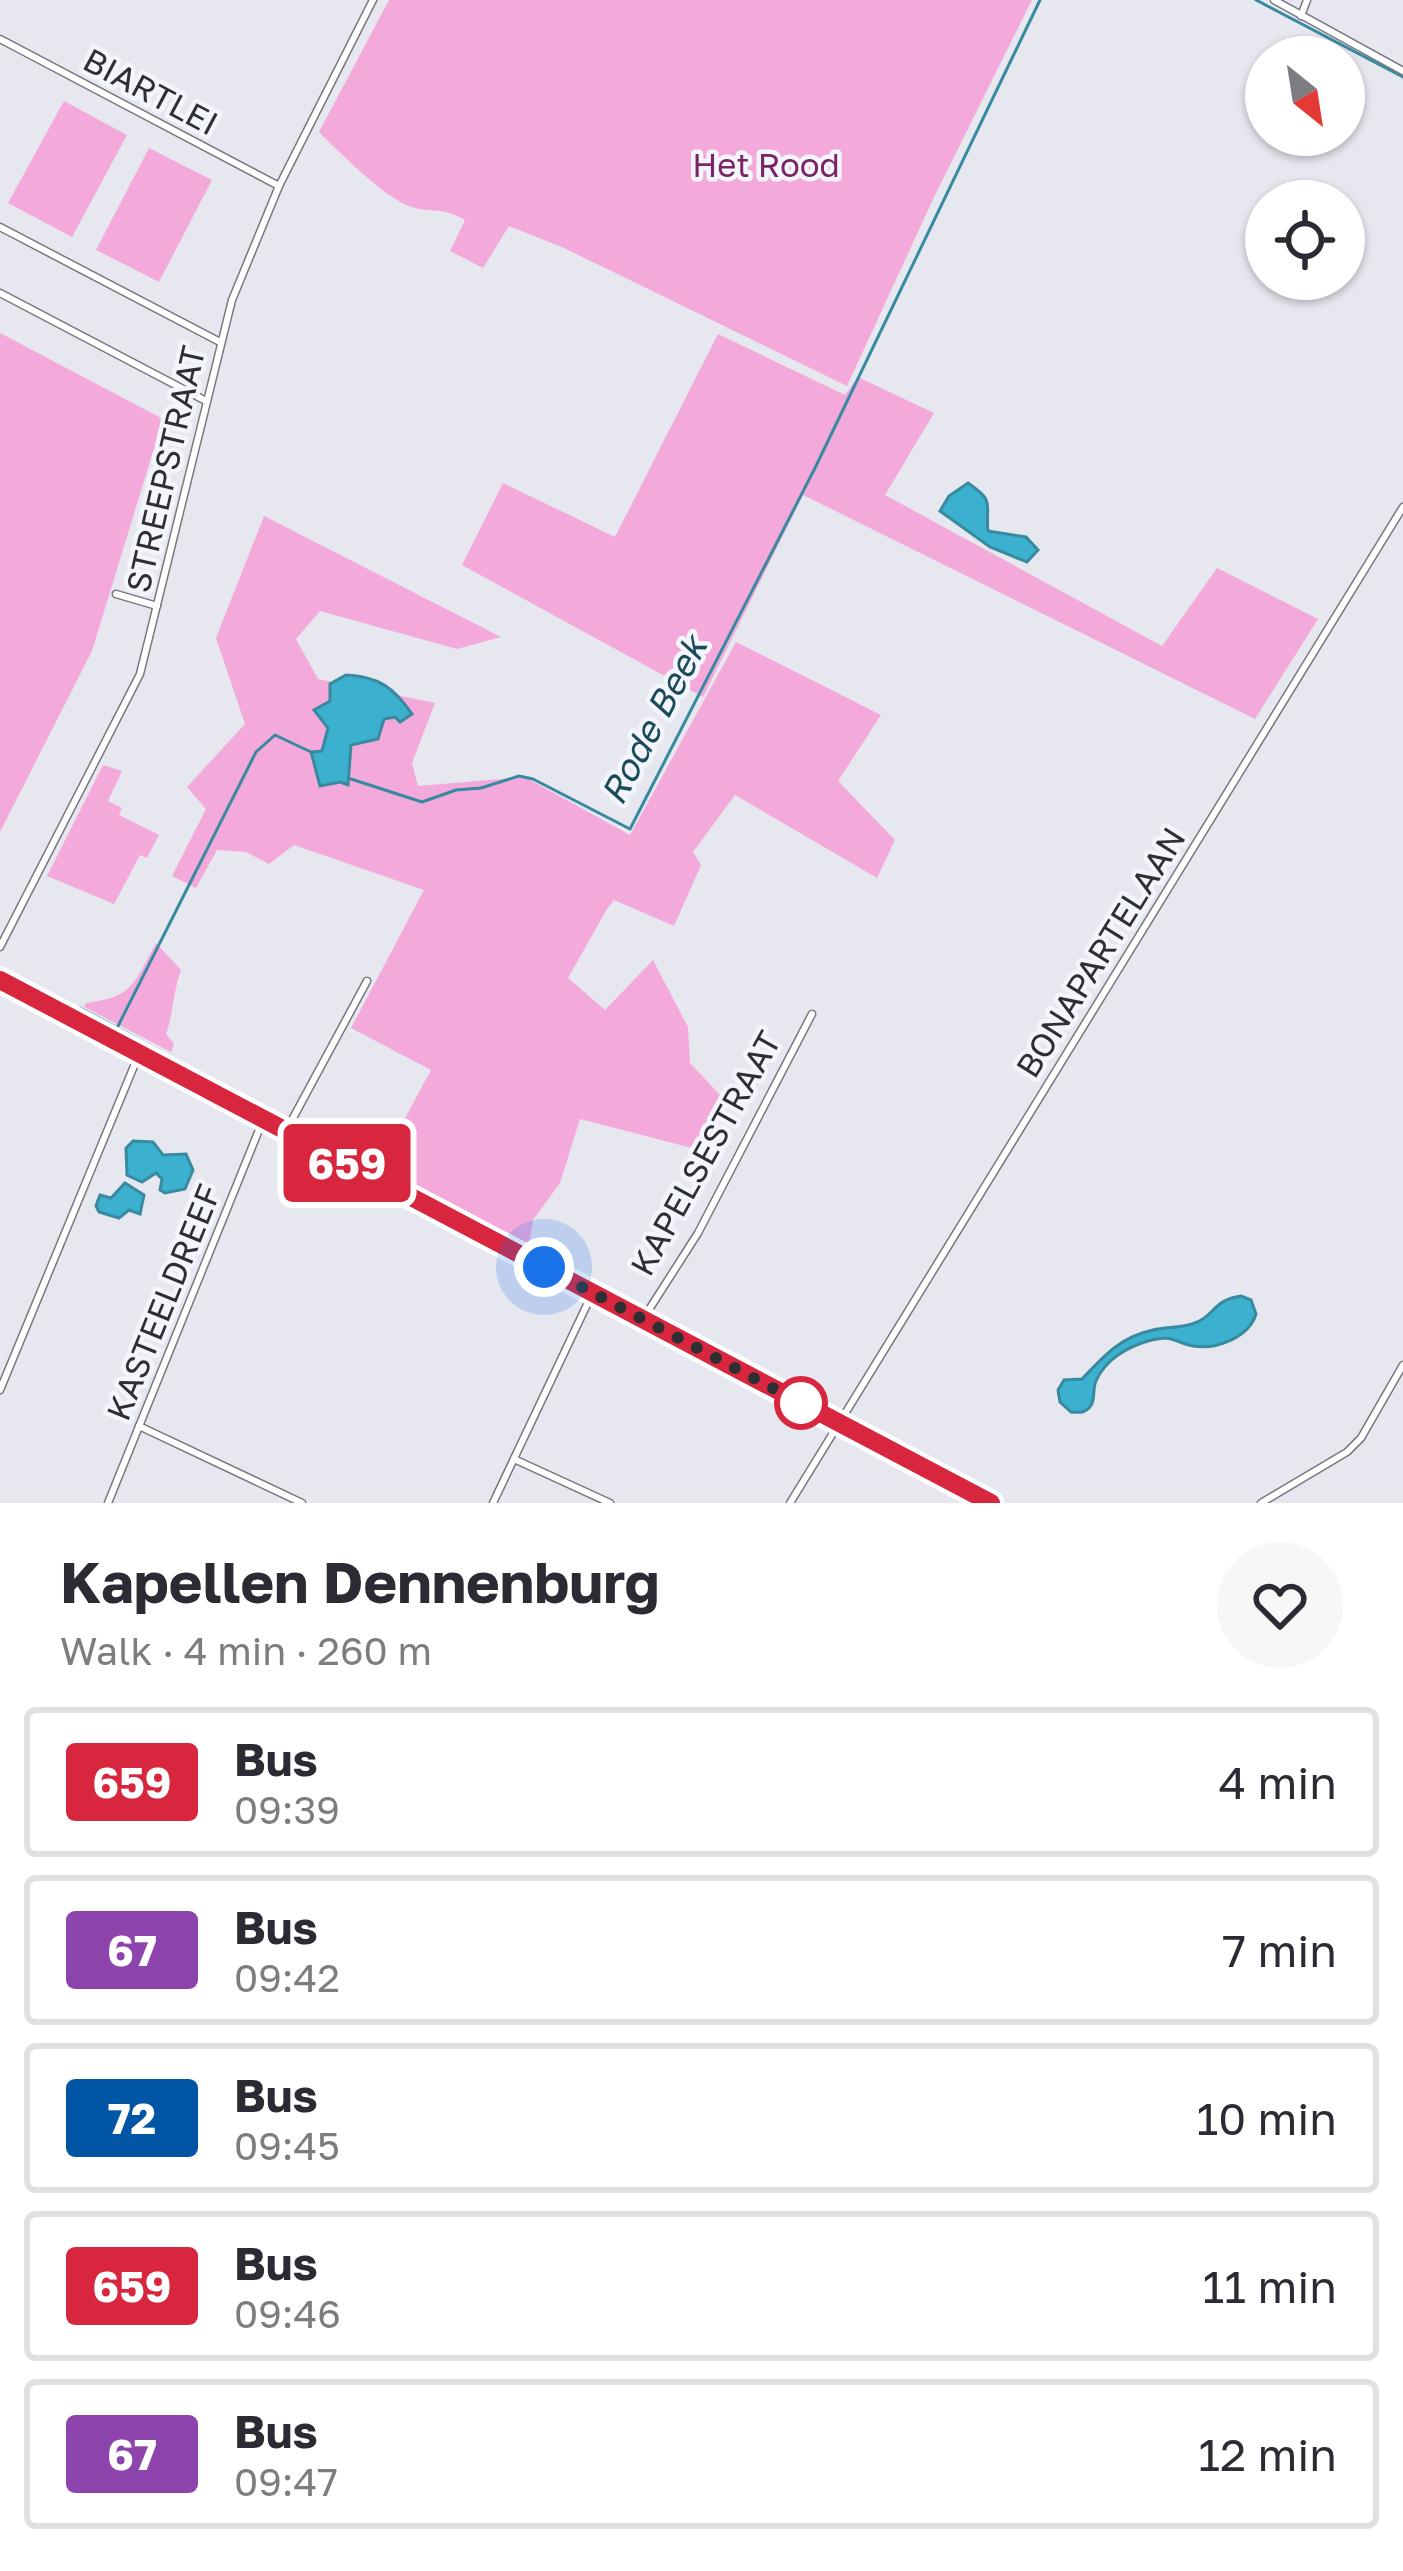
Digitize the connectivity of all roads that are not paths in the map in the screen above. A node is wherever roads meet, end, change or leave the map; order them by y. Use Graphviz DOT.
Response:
graph roads {
  1 [pos="373,0"];
  2 [pos="1274,0"];
  3 [pos="1307,0"];
  4 [pos="1301,16"];
  5 [pos="0,38"];
  6 [pos="1403,71"];
  7 [pos="279,186"];
  8 [pos="0,227"];
  9 [pos="1,295"];
  10 [pos="220,342"];
  11 [pos="206,401"];
  12 [pos="1403,507"];
  13 [pos="116,594"];
  14 [pos="157,606"];
  15 [pos="0,947"];
  16 [pos="0,980"];
  17 [pos="367,981"];
  18 [pos="812,1014"];
  19 [pos="140,1054"];
  20 [pos="263,1120"];
  21 [pos="286,1131"];
  22 [pos="593,1292"];
  23 [pos="643,1318"];
  24 [pos="1403,1365"];
  25 [pos="0,1390"];
  26 [pos="837,1422"];
  27 [pos="139,1426"];
  28 [pos="514,1459"];
  29 [pos="108,1503"];
  30 [pos="302,1503"];
  31 [pos="493,1503"];
  32 [pos="610,1503"];
  33 [pos="790,1503"];
  34 [pos="991,1503"];
  35 [pos="1261,1503"];
  1 -- 7 [label="street, STREEPSTRAAT"];
  2 -- 4 [label="street"];
  3 -- 4 [label="street"];
  4 -- 6 [label="street"];
  5 -- 7 [label="street, BIARTLEI"];
  7 -- 10 [label="street, STREEPSTRAAT"];
  8 -- 10 [label="street"];
  9 -- 11 [label="street"];
  10 -- 11 [label="street, STREEPSTRAAT"];
  11 -- 14 [label="street, STREEPSTRAAT"];
  12 -- 26 [label="street, BONAPARTELAAN"];
  13 -- 14 [label="street"];
  14 -- 15 [label="street, STREEPSTRAAT"];
  16 -- 19 [label="main road, KAPELSESTRAAT"];
  17 -- 21 [label="street"];
  18 -- 23 [label="street, KAPELSESTRAAT"];
  19 -- 20 [label="main road, KAPELSESTRAAT"];
  19 -- 25 [label="street"];
  20 -- 21 [label="main road, KAPELSESTRAAT"];
  20 -- 27 [label="street, KASTEELDREEF"];
  21 -- 22 [label="main road, KAPELSESTRAAT"];
  22 -- 23 [label="main road, KAPELSESTRAAT"];
  22 -- 28 [label="street"];
  23 -- 26 [label="main road, KAPELSESTRAAT"];
  24 -- 35 [label="street"];
  26 -- 33 [label="street, BONAPARTELAAN"];
  26 -- 34 [label="main road, KAPELSESTRAAT"];
  27 -- 29 [label="street, KASTEELDREEF"];
  27 -- 30 [label="street"];
  28 -- 31 [label="street"];
  28 -- 32 [label="street"];
}
